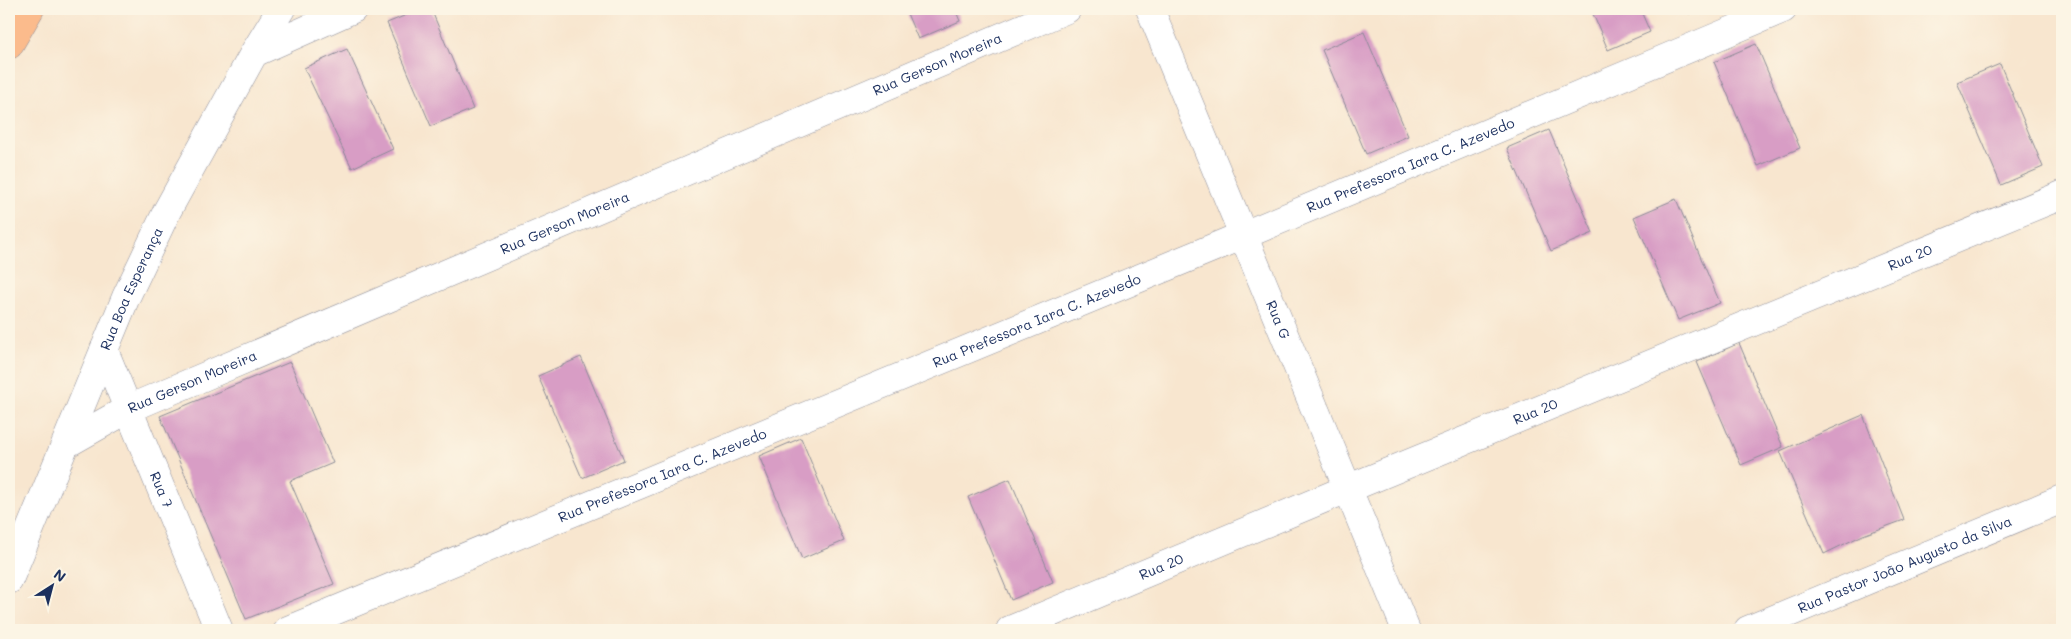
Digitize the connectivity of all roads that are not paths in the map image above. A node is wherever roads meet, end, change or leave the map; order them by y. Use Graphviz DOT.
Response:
graph roads {
  1 [pos="30,9"];
  2 [pos="281,9"];
  3 [pos="353,9"];
  4 [pos="1067,9"];
  5 [pos="1150,9"];
  6 [pos="1783,9"];
  7 [pos="9,45"];
  8 [pos="254,53"];
  9 [pos="2062,195"];
  10 [pos="1244,235"];
  11 [pos="104,350"];
  12 [pos="128,409"];
  13 [pos="66,444"];
  14 [pos="1347,489"];
  15 [pos="2062,499"];
  16 [pos="9,580"];
  17 [pos="219,630"];
  18 [pos="288,630"];
  19 [pos="1010,630"];
  20 [pos="1406,630"];
  21 [pos="1748,630"];
  1 -- 7 [label="highway"];
  2 -- 8 [label="street, Rua Boa Esperança"];
  3 -- 8 [label="street"];
  4 -- 12 [label="street, Rua Gerson Moreira"];
  5 -- 10 [label="street, Rua G"];
  6 -- 10 [label="street, Rua Prefessora Iara C. Azevedo"];
  8 -- 11 [label="street, Rua Boa Esperança"];
  9 -- 14 [label="street, Rua 20"];
  10 -- 14 [label="street, Rua G"];
  10 -- 18 [label="street, Rua Prefessora Iara C. Azevedo"];
  11 -- 12 [label="street, Rua 7"];
  11 -- 13 [label="street, Rua Boa Esperança"];
  12 -- 13 [label="street, Rua Gerson Moreira"];
  12 -- 17 [label="street, Rua 7"];
  13 -- 16 [label="street, Rua Boa Esperança"];
  14 -- 19 [label="street, Rua 20"];
  14 -- 20 [label="street, Rua G"];
  15 -- 21 [label="street, Rua Pastor João Augusto da Silva"];
}
